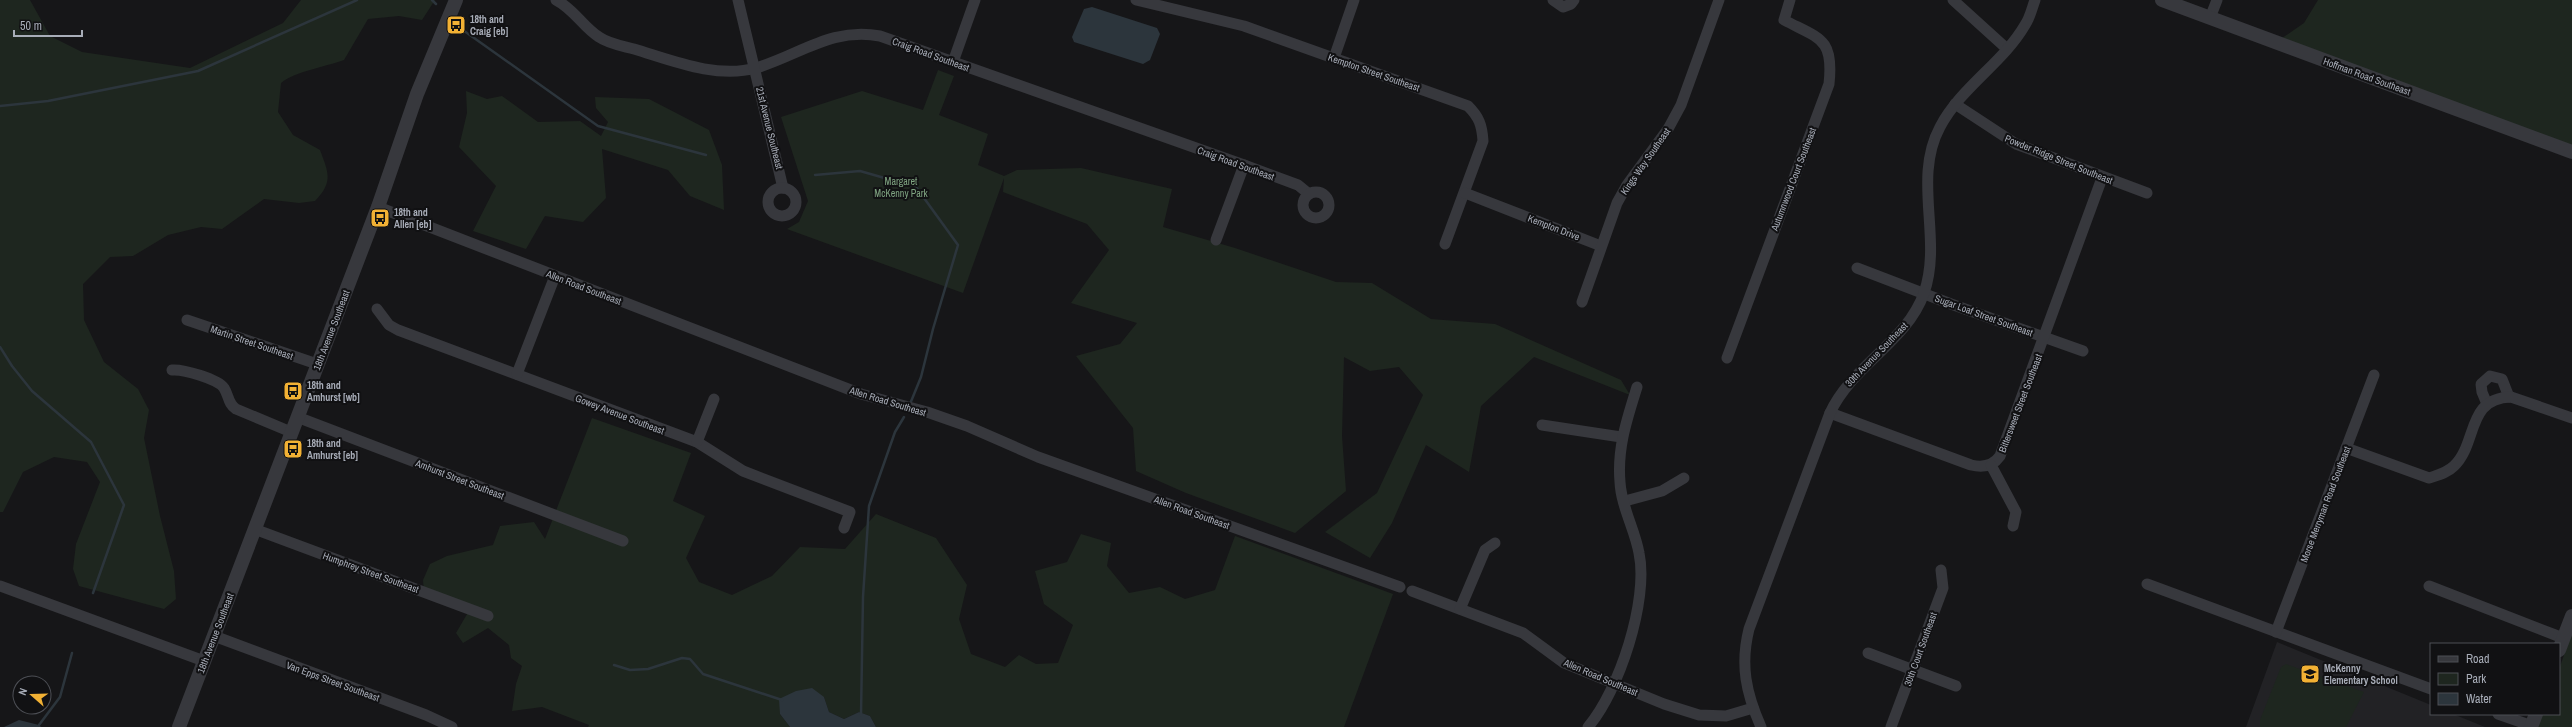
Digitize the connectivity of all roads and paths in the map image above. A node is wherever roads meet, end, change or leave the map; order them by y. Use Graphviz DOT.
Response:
graph roads {
  1 [pos="456,0"];
  2 [pos="556,0"];
  3 [pos="738,0"];
  4 [pos="976,0"];
  5 [pos="1136,0"];
  6 [pos="1354,0"];
  7 [pos="1553,0"];
  8 [pos="1574,0"];
  9 [pos="1719,0"];
  10 [pos="1790,0"];
  11 [pos="1953,0"];
  12 [pos="2035,0"];
  13 [pos="2162,0"];
  14 [pos="2217,0"];
  15 [pos="2210,18"];
  16 [pos="2006,48"];
  17 [pos="1334,58"];
  18 [pos="953,62"];
  19 [pos="755,68"];
  20 [pos="1955,104"];
  21 [pos="2572,152"];
  22 [pos="1244,165"];
  23 [pos="2102,178"];
  24 [pos="783,188"];
  25 [pos="1465,193"];
  26 [pos="2147,193"];
  27 [pos="1309,194"];
  28 [pos="378,207"];
  29 [pos="1216,240"];
  30 [pos="1445,244"];
  31 [pos="1601,246"];
  32 [pos="1857,268"];
  33 [pos="555,276"];
  34 [pos="1924,294"];
  35 [pos="1582,302"];
  36 [pos="377,309"];
  37 [pos="187,320"];
  38 [pos="2045,337"];
  39 [pos="2083,350"];
  40 [pos="1727,358"];
  41 [pos="317,364"];
  42 [pos="172,370"];
  43 [pos="517,374"];
  44 [pos="2374,376"];
  45 [pos="1637,387"];
  46 [pos="2508,397"];
  47 [pos="714,399"];
  48 [pos="2487,404"];
  49 [pos="1830,413"];
  50 [pos="297,417"];
  51 [pos="2572,418"];
  52 [pos="1542,425"];
  53 [pos="291,432"];
  54 [pos="1621,437"];
  55 [pos="697,442"];
  56 [pos="2346,448"];
  57 [pos="1990,465"];
  58 [pos="1684,478"];
  59 [pos="1625,501"];
  60 [pos="2013,526"];
  61 [pos="844,528"];
  62 [pos="254,529"];
  63 [pos="623,540"];
  64 [pos="1495,543"];
  65 [pos="1941,570"];
  66 [pos="2146,584"];
  67 [pos="0,586"];
  68 [pos="2429,586"];
  69 [pos="1400,587"];
  70 [pos="1412,591"];
  71 [pos="1460,609"];
  72 [pos="488,616"];
  73 [pos="2572,616"];
  74 [pos="2276,632"];
  75 [pos="214,636"];
  76 [pos="2559,643"];
  77 [pos="2561,644"];
  78 [pos="1868,653"];
  79 [pos="204,661"];
  80 [pos="1912,669"];
  81 [pos="1613,684"];
  82 [pos="1956,686"];
  83 [pos="2430,689"];
  84 [pos="1753,708"];
  85 [pos="2502,715"];
  86 [pos="2533,722"];
  87 [pos="179,727"];
  88 [pos="452,727"];
  89 [pos="1588,727"];
  90 [pos="1761,727"];
  91 [pos="1891,727"];
  1 -- 28 [label="street, 18th Avenue Southeast"];
  2 -- 19 [label="street, Craig Road Southeast"];
  3 -- 19 [label="street, 21st Avenue Southeast"];
  4 -- 18 [label="street"];
  5 -- 17 [label="street, Kempton Street Southeast"];
  6 -- 17 [label="street"];
  7 -- 8 [label="street"];
  9 -- 31 [label="street, Kings Way Southeast"];
  10 -- 40 [label="street, Autumnwood Court Southeast"];
  11 -- 16 [label="street"];
  12 -- 16 [label="street, 30th Avenue Southeast"];
  13 -- 15 [label="street, Hoffman Road Southeast"];
  14 -- 15 [label="street"];
  15 -- 21 [label="street, Hoffman Road Southeast"];
  16 -- 20 [label="street, 30th Avenue Southeast"];
  17 -- 25 [label="street, Kempton Street Southeast"];
  18 -- 19 [label="street, Craig Road Southeast"];
  18 -- 22 [label="street, Craig Road Southeast"];
  19 -- 24 [label="street, 21st Avenue Southeast"];
  20 -- 23 [label="street, Powder Ridge Street Southeast"];
  20 -- 34 [label="street, 30th Avenue Southeast"];
  22 -- 27 [label="street, Craig Road Southeast"];
  22 -- 29 [label="street"];
  23 -- 26 [label="street, Powder Ridge Street Southeast"];
  23 -- 38 [label="street, Bittersweet Street Southeast"];
  25 -- 30 [label="street, Kempton Street Southeast"];
  25 -- 31 [label="street, Kempton Drive"];
  28 -- 33 [label="street, Allen Road Southeast"];
  28 -- 41 [label="street, 18th Avenue Southeast"];
  31 -- 35 [label="street, Kings Way Southeast"];
  32 -- 34 [label="street, Sugar Loaf Street Southeast"];
  33 -- 43 [label="street"];
  33 -- 69 [label="street, Allen Road Southeast"];
  34 -- 38 [label="street, Sugar Loaf Street Southeast"];
  34 -- 49 [label="street, 30th Avenue Southeast"];
  36 -- 43 [label="street, Gowey Avenue Southeast"];
  37 -- 41 [label="street, Martin Street Southeast"];
  38 -- 39 [label="street, Sugar Loaf Street Southeast"];
  38 -- 57 [label="street, Bittersweet Street Southeast"];
  41 -- 50 [label="street, 18th Avenue Southeast"];
  42 -- 53 [label="street"];
  43 -- 55 [label="street, Gowey Avenue Southeast"];
  44 -- 56 [label="street, Morse Merryman Road Southeast"];
  45 -- 54 [label="street"];
  46 -- 48 [label="street"];
  46 -- 48 [label="street"];
  46 -- 51 [label="street"];
  47 -- 55 [label="street"];
  48 -- 56 [label="street"];
  49 -- 57 [label="street"];
  49 -- 84 [label="street, 30th Avenue Southeast"];
  50 -- 53 [label="street, 18th Avenue Southeast"];
  50 -- 63 [label="street, Amhurst Street Southeast"];
  52 -- 54 [label="street"];
  53 -- 62 [label="street, 18th Avenue Southeast"];
  54 -- 59 [label="street"];
  55 -- 61 [label="street, Gowey Avenue Southeast"];
  56 -- 74 [label="street, Morse Merryman Road Southeast"];
  57 -- 60 [label="street"];
  58 -- 59 [label="street"];
  59 -- 81 [label="street"];
  62 -- 72 [label="street, Humphrey Street Southeast"];
  62 -- 75 [label="street, 18th Avenue Southeast"];
  64 -- 71 [label="street"];
  65 -- 80 [label="street, 30th Court Southeast"];
  66 -- 74 [label="street"];
  67 -- 79 [label="street"];
  68 -- 76 [label="street"];
  70 -- 71 [label="street, Allen Road Southeast"];
  71 -- 81 [label="street, Allen Road Southeast"];
  73 -- 77 [label="street"];
  74 -- 83 [label="street"];
  75 -- 79 [label="street, 18th Avenue Southeast"];
  75 -- 88 [label="street, Van Epps Street Southeast"];
  78 -- 80 [label="street"];
  79 -- 87 [label="street, 18th Avenue Southeast"];
  80 -- 82 [label="street"];
  80 -- 91 [label="street, 30th Court Southeast"];
  81 -- 84 [label="street, Allen Road Southeast"];
  81 -- 89 [label="street"];
  84 -- 90 [label="street, 30th Avenue Southeast"];
  85 -- 86 [label="street"];
}
